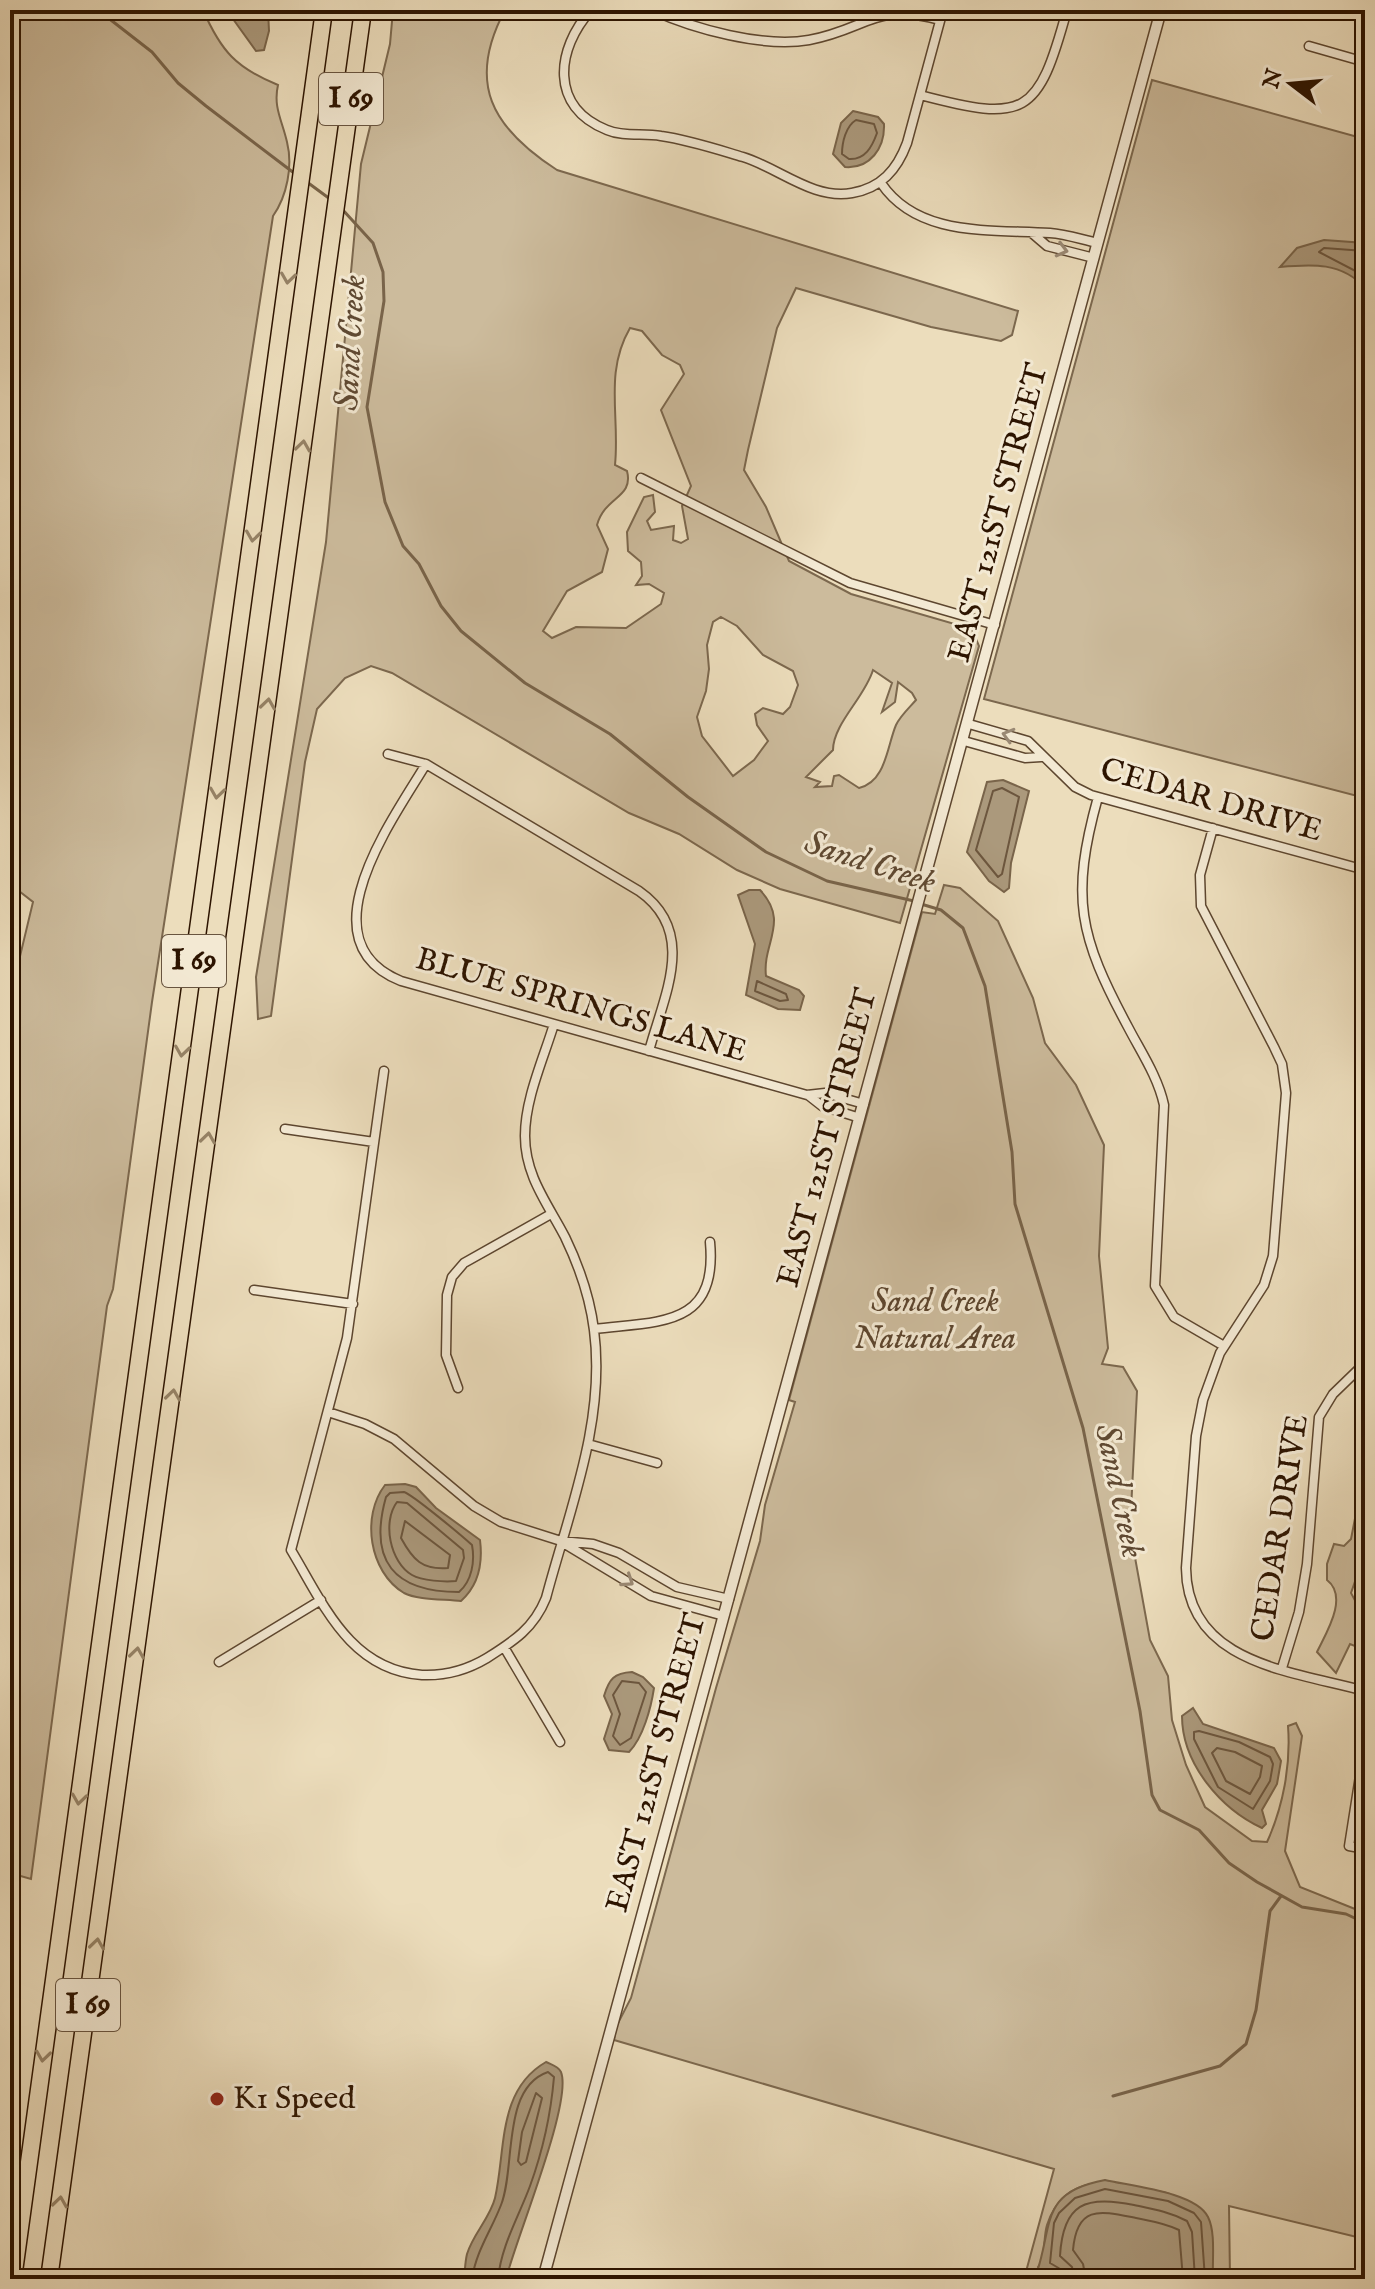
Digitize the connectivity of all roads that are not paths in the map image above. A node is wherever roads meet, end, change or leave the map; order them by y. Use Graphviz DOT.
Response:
graph roads {
  1 [pos="324,10"];
  2 [pos="363,10"];
  3 [pos="591,10"];
  4 [pos="652,10"];
  5 [pos="943,10"];
  6 [pos="1067,10"];
  7 [pos="1161,10"];
  8 [pos="940,20"];
  9 [pos="1309,46"];
  10 [pos="1365,62"];
  11 [pos="920,95"];
  12 [pos="881,183"];
  13 [pos="1033,234"];
  14 [pos="1098,243"];
  15 [pos="1094,258"];
  16 [pos="641,478"];
  17 [pos="995,625"];
  18 [pos="969,724"];
  19 [pos="964,741"];
  20 [pos="388,754"];
  21 [pos="1041,757"];
  22 [pos="426,764"];
  23 [pos="1098,797"];
  24 [pos="1213,828"];
  25 [pos="1365,870"];
  26 [pos="554,1024"];
  27 [pos="649,1051"];
  28 [pos="384,1071"];
  29 [pos="807,1095"];
  30 [pos="864,1104"];
  31 [pos="860,1118"];
  32 [pos="285,1129"];
  33 [pos="374,1142"];
  34 [pos="551,1214"];
  35 [pos="710,1242"];
  36 [pos="254,1290"];
  37 [pos="353,1304"];
  38 [pos="594,1329"];
  39 [pos="1224,1346"];
  40 [pos="1365,1363"];
  41 [pos="458,1388"];
  42 [pos="328,1412"];
  43 [pos="588,1444"];
  44 [pos="657,1463"];
  45 [pos="561,1541"];
  46 [pos="729,1599"];
  47 [pos="321,1600"];
  48 [pos="724,1616"];
  49 [pos="504,1647"];
  50 [pos="219,1662"];
  51 [pos="1282,1668"];
  52 [pos="1365,1691"];
  53 [pos="560,1742"];
  54 [pos="1365,1776"];
  55 [pos="1365,1849"];
  56 [pos="13,2279"];
  57 [pos="49,2279"];
  58 [pos="543,2279"];
  1 -- 56 [label="highway, I 69, one-way"];
  57 -- 2 [label="highway, I 69, one-way"];
  3 -- 12 [label="street"];
  4 -- 8 [label="street"];
  5 -- 8 [label="street"];
  6 -- 11 [label="street"];
  7 -- 14 [label="street, EAST 121ST STREET"];
  8 -- 11 [label="street"];
  9 -- 10 [label="street"];
  11 -- 12 [label="street"];
  12 -- 13 [label="street"];
  13 -- 14 [label="street"];
  13 -- 15 [label="street, one-way"];
  14 -- 15 [label="street, EAST 121ST STREET"];
  15 -- 17 [label="street, EAST 121ST STREET"];
  16 -- 17 [label="street"];
  17 -- 18 [label="street, EAST 121ST STREET"];
  18 -- 19 [label="street, EAST 121ST STREET"];
  21 -- 18 [label="street, CEDAR DRIVE, one-way"];
  19 -- 21 [label="street"];
  19 -- 30 [label="street, EAST 121ST STREET"];
  20 -- 22 [label="street"];
  21 -- 23 [label="street, CEDAR DRIVE"];
  22 -- 26 [label="street, BLUE SPRINGS LANE"];
  22 -- 27 [label="street"];
  23 -- 24 [label="street, CEDAR DRIVE"];
  23 -- 39 [label="street"];
  24 -- 25 [label="street, CEDAR DRIVE"];
  24 -- 39 [label="street"];
  26 -- 27 [label="street, BLUE SPRINGS LANE"];
  26 -- 34 [label="street"];
  27 -- 29 [label="street, BLUE SPRINGS LANE"];
  28 -- 33 [label="street"];
  29 -- 30 [label="street, BLUE SPRINGS LANE"];
  29 -- 31 [label="street, BLUE SPRINGS LANE"];
  30 -- 31 [label="street, EAST 121ST STREET"];
  31 -- 46 [label="street, EAST 121ST STREET"];
  32 -- 33 [label="street"];
  33 -- 37 [label="street"];
  34 -- 38 [label="street"];
  34 -- 41 [label="street"];
  35 -- 38 [label="street"];
  36 -- 37 [label="street"];
  37 -- 42 [label="street"];
  38 -- 43 [label="street"];
  39 -- 51 [label="street"];
  40 -- 51 [label="street, CEDAR DRIVE"];
  42 -- 45 [label="street"];
  42 -- 47 [label="street"];
  43 -- 44 [label="street"];
  43 -- 45 [label="street"];
  45 -- 46 [label="street"];
  45 -- 48 [label="street, one-way"];
  45 -- 49 [label="street"];
  46 -- 48 [label="street, EAST 121ST STREET"];
  47 -- 49 [label="street"];
  47 -- 50 [label="street"];
  48 -- 58 [label="street, EAST 121ST STREET"];
  49 -- 53 [label="street"];
  51 -- 52 [label="street"];
  54 -- 55 [label="street"];
}
